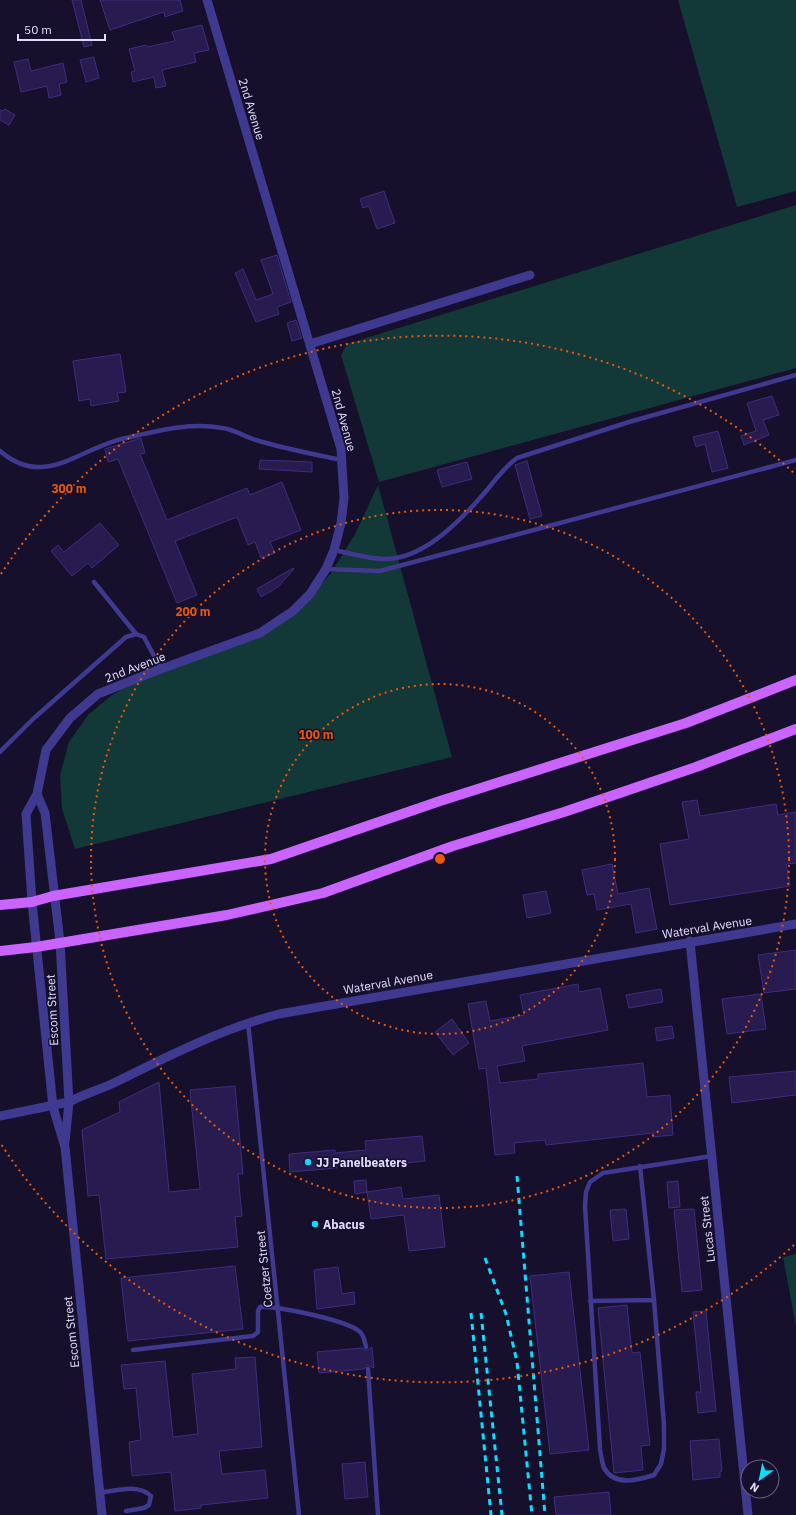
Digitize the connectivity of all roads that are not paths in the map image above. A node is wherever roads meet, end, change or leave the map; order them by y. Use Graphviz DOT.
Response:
graph roads {
  1 [pos="207,0"];
  2 [pos="530,275"];
  3 [pos="310,344"];
  4 [pos="796,375"];
  5 [pos="0,452"];
  6 [pos="342,460"];
  7 [pos="796,460"];
  8 [pos="334,550"];
  9 [pos="326,569"];
  10 [pos="94,582"];
  11 [pos="136,634"];
  12 [pos="162,669"];
  13 [pos="796,680"];
  14 [pos="796,729"];
  15 [pos="0,752"];
  16 [pos="37,794"];
  17 [pos="53,896"];
  18 [pos="32,902"];
  19 [pos="0,905"];
  20 [pos="796,924"];
  21 [pos="690,941"];
  22 [pos="60,942"];
  23 [pos="36,947"];
  24 [pos="0,951"];
  25 [pos="248,1022"];
  26 [pos="69,1102"];
  27 [pos="53,1106"];
  28 [pos="0,1116"];
  29 [pos="65,1147"];
  30 [pos="712,1156"];
  31 [pos="640,1166"];
  32 [pos="654,1300"];
  33 [pos="590,1301"];
  34 [pos="279,1310"];
  35 [pos="366,1347"];
  36 [pos="133,1350"];
  37 [pos="368,1370"];
  38 [pos="99,1494"];
  39 [pos="126,1511"];
  40 [pos="102,1515"];
  41 [pos="299,1515"];
  42 [pos="378,1515"];
  43 [pos="748,1515"];
  1 -- 3 [label="street, 2nd Avenue"];
  2 -- 3 [label="street"];
  3 -- 6 [label="street, 2nd Avenue"];
  4 -- 8 [label="lane"];
  5 -- 6 [label="lane"];
  6 -- 8 [label="street, 2nd Avenue"];
  7 -- 9 [label="lane"];
  8 -- 9 [label="street, 2nd Avenue"];
  9 -- 12 [label="street, 2nd Avenue"];
  10 -- 11 [label="lane"];
  11 -- 12 [label="lane"];
  11 -- 15 [label="lane"];
  12 -- 16 [label="street, 2nd Avenue"];
  13 -- 17 [label="main road"];
  14 -- 22 [label="main road"];
  16 -- 17 [label="street"];
  16 -- 18 [label="street, 2nd Avenue"];
  17 -- 18 [label="main road"];
  17 -- 22 [label="street, Escom Street"];
  18 -- 19 [label="main road"];
  18 -- 23 [label="street, Escom Street"];
  20 -- 21 [label="street, Waterval Avenue"];
  21 -- 25 [label="street, Waterval Avenue"];
  21 -- 30 [label="street, Lucas Street"];
  22 -- 23 [label="main road"];
  22 -- 26 [label="street, Escom Street"];
  23 -- 24 [label="main road"];
  23 -- 27 [label="street, Escom Street"];
  25 -- 26 [label="street, Waterval Avenue"];
  25 -- 34 [label="lane, Coetzer Street"];
  26 -- 27 [label="street, Waterval Avenue"];
  26 -- 29 [label="street, Escom Street"];
  27 -- 28 [label="street, Waterval Avenue"];
  27 -- 29 [label="street, Escom Street"];
  29 -- 38 [label="street, Escom Street"];
  30 -- 31 [label="lane"];
  30 -- 43 [label="street, Lucas Street"];
  31 -- 32 [label="lane"];
  31 -- 33 [label="lane"];
  32 -- 33 [label="lane"];
  32 -- 33 [label="lane"];
  34 -- 35 [label="lane"];
  34 -- 36 [label="lane"];
  34 -- 41 [label="lane, Coetzer Street"];
  37 -- 42 [label="lane"];
  38 -- 39 [label="lane"];
  38 -- 40 [label="street, Escom Street"];
}
